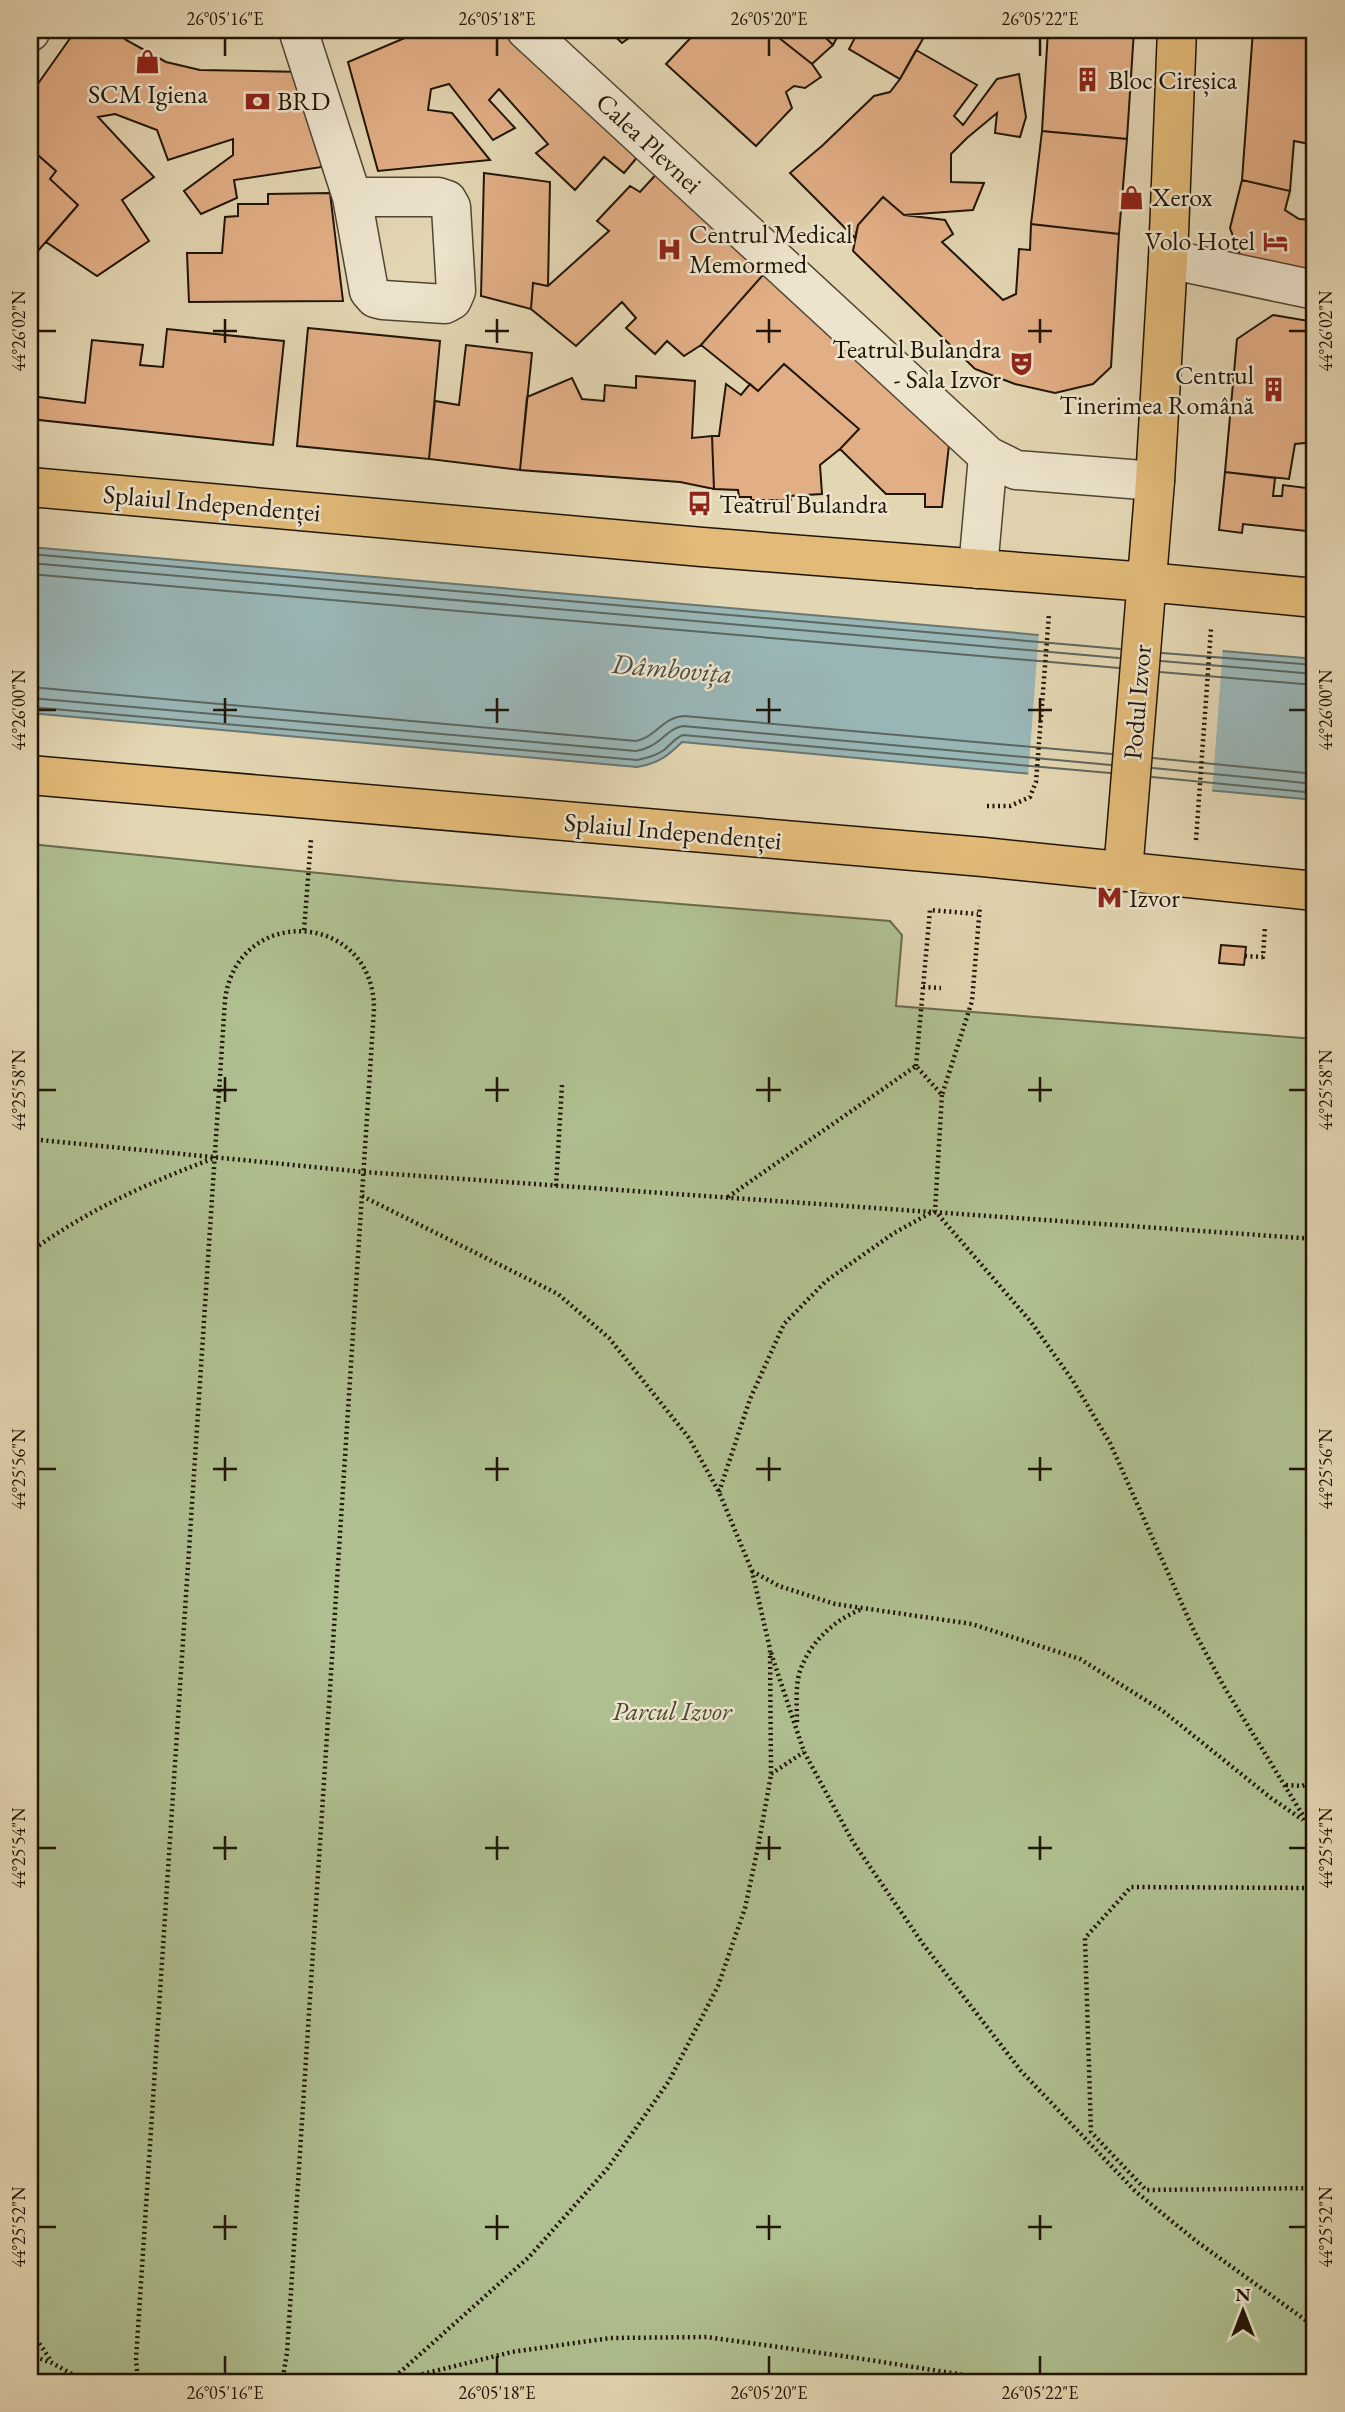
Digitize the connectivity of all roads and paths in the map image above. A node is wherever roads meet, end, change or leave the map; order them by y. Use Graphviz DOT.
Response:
graph roads {
  1 [pos="298,30"];
  2 [pos="527,30"];
  3 [pos="1177,30"];
  4 [pos="352,197"];
  5 [pos="1168,260"];
  6 [pos="1315,290"];
  7 [pos="988,456"];
  8 [pos="1155,481"];
  9 [pos="30,487"];
  10 [pos="978,569"];
  11 [pos="1315,598"];
  12 [pos="1146,599"];
  13 [pos="1050,610"];
  14 [pos="1211,621"];
  15 [pos="30,775"];
  16 [pos="1198,794"];
  17 [pos="314,798"];
  18 [pos="987,806"];
  19 [pos="1123,872"];
  20 [pos="1315,891"];
  21 [pos="980,906"];
  22 [pos="979,914"];
  23 [pos="1265,922"];
  24 [pos="304,930"];
  25 [pos="1245,956"];
  26 [pos="923,987"];
  27 [pos="941,988"];
  28 [pos="916,1066"];
  29 [pos="562,1085"];
  30 [pos="942,1095"];
  31 [pos="30,1139"];
  32 [pos="214,1158"];
  33 [pos="364,1172"];
  34 [pos="556,1186"];
  35 [pos="362,1196"];
  36 [pos="727,1197"];
  37 [pos="935,1211"];
  38 [pos="1315,1240"];
  39 [pos="30,1252"];
  40 [pos="719,1492"];
  41 [pos="752,1571"];
  42 [pos="863,1608"];
  43 [pos="769,1649"];
  44 [pos="797,1726"];
  45 [pos="804,1752"];
  46 [pos="771,1775"];
  47 [pos="1315,1781"];
  48 [pos="1286,1785"];
  49 [pos="1307,1823"];
  50 [pos="1315,1835"];
  51 [pos="1315,1888"];
  52 [pos="1120,2160"];
  53 [pos="1112,2167"];
  54 [pos="1315,2188"];
  55 [pos="1315,2327"];
  56 [pos="30,2330"];
  57 [pos="30,2355"];
  58 [pos="52,2363"];
  59 [pos="86,2382"];
  60 [pos="138,2382"];
  61 [pos="282,2382"];
  62 [pos="1008,2382"];
  1 -- 4 [label="street"];
  2 -- 7 [label="street, Calea Plevnei"];
  3 -- 5 [label="main road, Podul Izvor"];
  5 -- 6 [label="street"];
  5 -- 8 [label="main road, Podul Izvor"];
  7 -- 8 [label="street, Calea Plevnei"];
  7 -- 10 [label="street"];
  8 -- 12 [label="main road, Podul Izvor"];
  9 -- 10 [label="main road, Splaiul Independenței"];
  10 -- 12 [label="main road, Splaiul Independenței"];
  11 -- 12 [label="main road, Splaiul Independenței"];
  12 -- 19 [label="main road, Podul Izvor"];
  13 -- 18 [label="path"];
  14 -- 16 [label="path"];
  15 -- 17 [label="main road, Splaiul Independenței"];
  17 -- 19 [label="main road, Splaiul Independenței"];
  17 -- 24 [label="path"];
  19 -- 20 [label="main road, Splaiul Independenței"];
  21 -- 22 [label="path"];
  22 -- 26 [label="path"];
  22 -- 30 [label="path"];
  23 -- 25 [label="path"];
  24 -- 32 [label="path"];
  24 -- 33 [label="path"];
  26 -- 27 [label="path"];
  26 -- 28 [label="path"];
  28 -- 30 [label="path"];
  28 -- 36 [label="path"];
  29 -- 34 [label="path"];
  30 -- 37 [label="path"];
  31 -- 32 [label="path"];
  32 -- 33 [label="path"];
  32 -- 39 [label="path"];
  32 -- 60 [label="path"];
  33 -- 34 [label="path"];
  33 -- 35 [label="path"];
  34 -- 36 [label="path"];
  35 -- 40 [label="path"];
  35 -- 61 [label="path"];
  36 -- 37 [label="path"];
  37 -- 38 [label="path"];
  37 -- 40 [label="path"];
  37 -- 48 [label="path"];
  40 -- 41 [label="path"];
  41 -- 42 [label="path"];
  41 -- 43 [label="path"];
  42 -- 44 [label="path"];
  42 -- 49 [label="path"];
  43 -- 44 [label="path"];
  43 -- 46 [label="path"];
  44 -- 45 [label="path"];
  45 -- 46 [label="path"];
  45 -- 53 [label="path"];
  46 -- 62 [label="path"];
  47 -- 48 [label="path"];
  48 -- 49 [label="path"];
  49 -- 50 [label="path"];
  51 -- 52 [label="path"];
  52 -- 53 [label="path"];
  52 -- 54 [label="path"];
  53 -- 55 [label="path"];
  56 -- 58 [label="path"];
  57 -- 58 [label="path"];
  58 -- 59 [label="path"];
}
